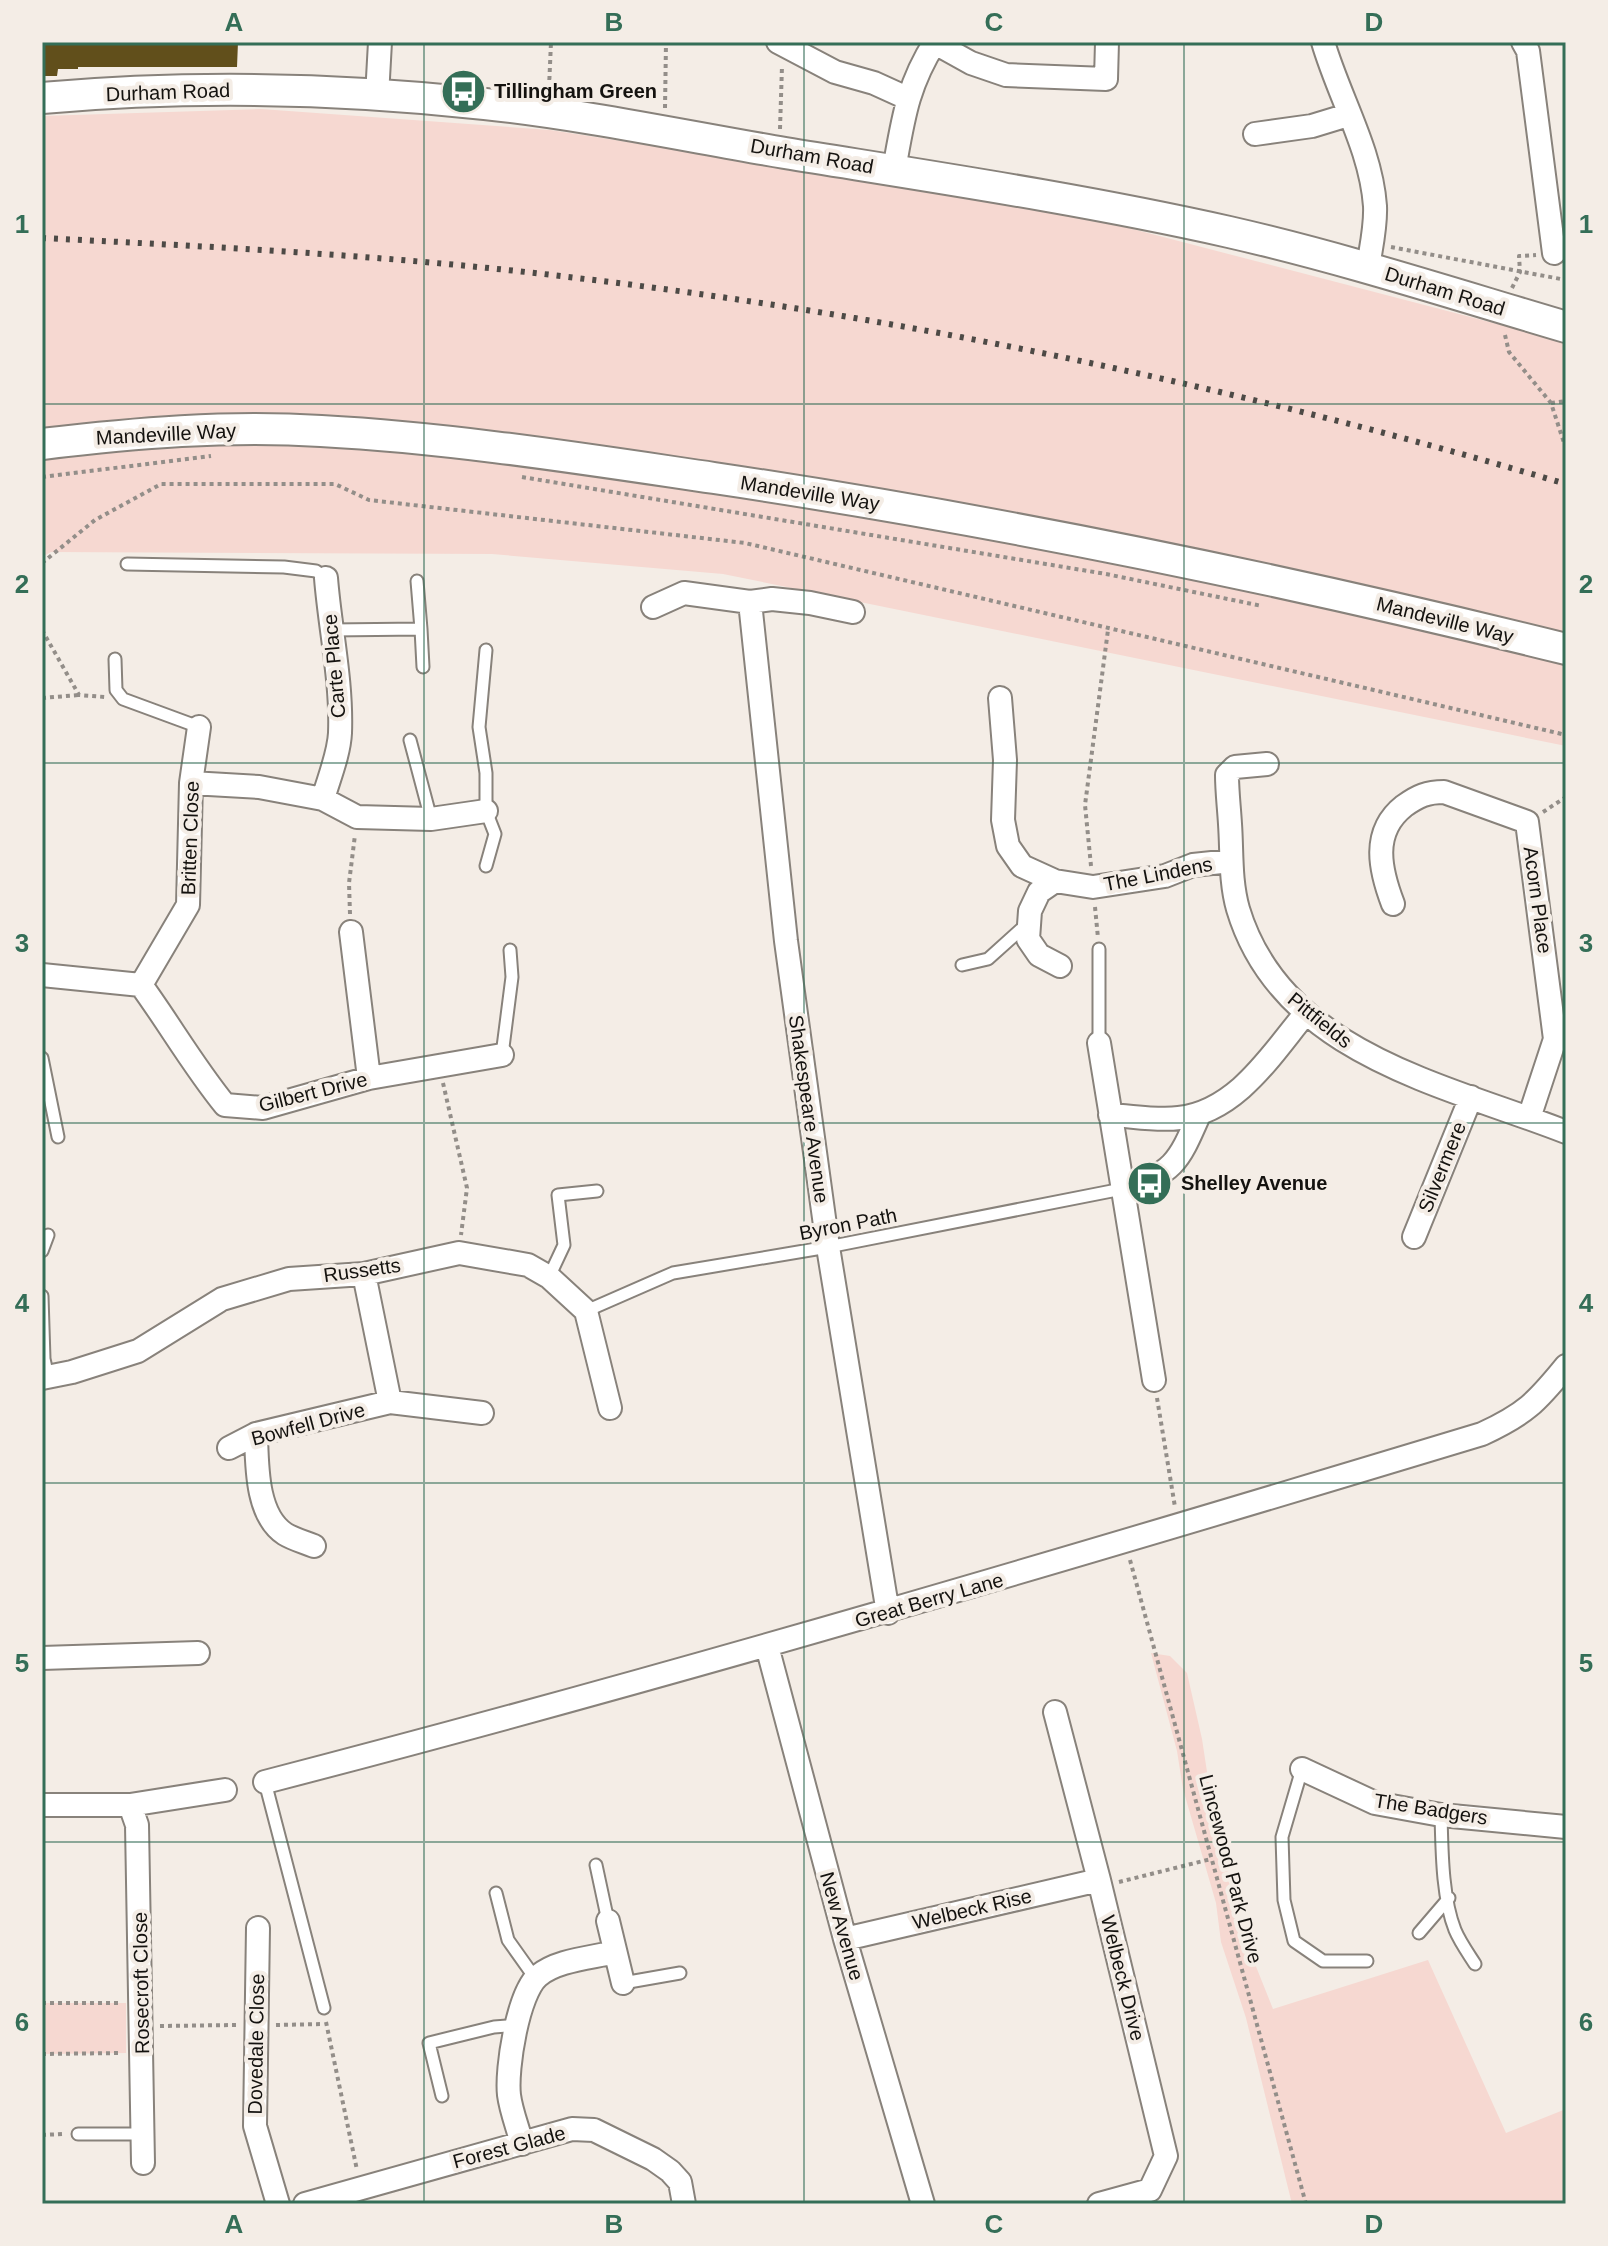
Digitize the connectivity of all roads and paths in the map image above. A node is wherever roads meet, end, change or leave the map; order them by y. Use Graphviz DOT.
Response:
graph roads {
  1 [pos="380,42"];
  2 [pos="551,42"];
  3 [pos="666,42"];
  4 [pos="935,42"];
  5 [pos="1107,42"];
  6 [pos="1323,42"];
  7 [pos="1523,42"];
  8 [pos="780,44"];
  9 [pos="377,96"];
  10 [pos="42,98"];
  11 [pos="907,98"];
  12 [pos="549,114"];
  13 [pos="1348,115"];
  14 [pos="664,131"];
  15 [pos="1255,134"];
  16 [pos="780,152"];
  17 [pos="894,170"];
  18 [pos="1554,253"];
  19 [pos="1370,255"];
  20 [pos="1520,272"];
  21 [pos="1566,280"];
  22 [pos="1504,309"];
  23 [pos="1566,327"];
  24 [pos="1566,401"];
  25 [pos="1551,403"];
  26 [pos="42,444"];
  27 [pos="1566,449"];
  28 [pos="215,456"];
  29 [pos="515,476"];
  30 [pos="42,477"];
  31 [pos="127,564"];
  32 [pos="326,578"];
  33 [pos="417,581"];
  34 [pos="750,602"];
  35 [pos="653,607"];
  36 [pos="1274,608"];
  37 [pos="853,612"];
  38 [pos="421,629"];
  39 [pos="42,630"];
  40 [pos="330,630"];
  41 [pos="1108,630"];
  42 [pos="1566,649"];
  43 [pos="486,650"];
  44 [pos="115,659"];
  45 [pos="423,667"];
  46 [pos="79,695"];
  47 [pos="42,698"];
  48 [pos="1000,698"];
  49 [pos="123,699"];
  50 [pos="199,727"];
  51 [pos="410,740"];
  52 [pos="1267,764"];
  53 [pos="191,783"];
  54 [pos="1566,797"];
  55 [pos="323,799"];
  56 [pos="486,811"];
  57 [pos="357,817"];
  58 [pos="431,819"];
  59 [pos="1527,822"];
  60 [pos="1231,861"];
  61 [pos="486,866"];
  62 [pos="1055,881"];
  63 [pos="1093,887"];
  64 [pos="1393,904"];
  65 [pos="1029,922"];
  66 [pos="351,932"];
  67 [pos="1099,949"];
  68 [pos="510,950"];
  69 [pos="962,965"];
  70 [pos="1060,966"];
  71 [pos="42,975"];
  72 [pos="141,985"];
  73 [pos="1305,1014"];
  74 [pos="1099,1043"];
  75 [pos="502,1055"];
  76 [pos="42,1058"];
  77 [pos="439,1065"];
  78 [pos="369,1078"];
  79 [pos="1471,1097"];
  80 [pos="1110,1115"];
  81 [pos="1199,1115"];
  82 [pos="1529,1118"];
  83 [pos="1566,1132"];
  84 [pos="58,1137"];
  85 [pos="1122,1189"];
  86 [pos="597,1191"];
  87 [pos="48,1235"];
  88 [pos="1414,1237"];
  89 [pos="828,1247"];
  90 [pos="42,1251"];
  91 [pos="459,1253"];
  92 [pos="364,1274"];
  93 [pos="549,1277"];
  94 [pos="42,1296"];
  95 [pos="586,1311"];
  96 [pos="1566,1366"];
  97 [pos="45,1378"];
  98 [pos="1154,1380"];
  99 [pos="390,1402"];
  100 [pos="610,1408"];
  101 [pos="482,1413"];
  102 [pos="256,1434"];
  103 [pos="229,1448"];
  104 [pos="1181,1525"];
  105 [pos="1125,1542"];
  106 [pos="314,1546"];
  107 [pos="888,1613"];
  108 [pos="767,1646"];
  109 [pos="198,1653"];
  110 [pos="42,1658"];
  111 [pos="1055,1712"];
  112 [pos="1302,1769"];
  113 [pos="265,1782"];
  114 [pos="225,1790"];
  115 [pos="42,1805"];
  116 [pos="130,1805"];
  117 [pos="1441,1815"];
  118 [pos="1566,1827"];
  119 [pos="1211,1859"];
  120 [pos="596,1865"];
  121 [pos="1100,1883"];
  122 [pos="496,1893"];
  123 [pos="1449,1898"];
  124 [pos="608,1921"];
  125 [pos="258,1928"];
  126 [pos="1419,1933"];
  127 [pos="845,1939"];
  128 [pos="615,1952"];
  129 [pos="1367,1961"];
  130 [pos="1475,1964"];
  131 [pos="680,1973"];
  132 [pos="535,1978"];
  133 [pos="623,1983"];
  134 [pos="141,2001"];
  135 [pos="42,2003"];
  136 [pos="324,2008"];
  137 [pos="327,2024"];
  138 [pos="256,2025"];
  139 [pos="518,2025"];
  140 [pos="142,2026"];
  141 [pos="143,2053"];
  142 [pos="42,2054"];
  143 [pos="442,2096"];
  144 [pos="78,2134"];
  145 [pos="143,2134"];
  146 [pos="42,2135"];
  147 [pos="522,2144"];
  148 [pos="143,2163"];
  149 [pos="361,2186"];
  150 [pos="278,2204"];
  151 [pos="305,2204"];
  152 [pos="684,2204"];
  153 [pos="923,2204"];
  154 [pos="1099,2204"];
  155 [pos="1306,2204"];
  1 -- 9 [label="street"];
  2 -- 12 [label="path"];
  3 -- 14 [label="path"];
  4 -- 5 [label="street"];
  4 -- 11 [label="street"];
  6 -- 13 [label="street"];
  7 -- 18 [label="street"];
  8 -- 11 [label="street"];
  8 -- 16 [label="path"];
  9 -- 10 [label="street, Durham Road"];
  9 -- 12 [label="street, Durham Road"];
  11 -- 17 [label="street"];
  12 -- 14 [label="street, Durham Road"];
  13 -- 15 [label="street"];
  13 -- 19 [label="street"];
  14 -- 16 [label="street, Durham Road"];
  16 -- 17 [label="street, Durham Road"];
  17 -- 19 [label="street, Durham Road"];
  18 -- 20 [label="path"];
  19 -- 20 [label="path"];
  19 -- 22 [label="street, Durham Road"];
  20 -- 21 [label="path"];
  20 -- 22 [label="path"];
  22 -- 23 [label="street, Durham Road"];
  22 -- 25 [label="path"];
  24 -- 25 [label="path"];
  25 -- 27 [label="path"];
  26 -- 42 [label="street, Mandeville Way"];
  28 -- 30 [label="path"];
  29 -- 36 [label="path"];
  31 -- 32 [label="lane"];
  32 -- 40 [label="street, Carte Place"];
  33 -- 38 [label="lane"];
  34 -- 35 [label="street"];
  34 -- 37 [label="street"];
  34 -- 89 [label="street, Shakespeare Avenue"];
  38 -- 40 [label="lane"];
  38 -- 45 [label="lane"];
  39 -- 46 [label="path"];
  40 -- 55 [label="street, Carte Place"];
  41 -- 63 [label="path"];
  43 -- 56 [label="lane"];
  44 -- 49 [label="lane"];
  46 -- 47 [label="path"];
  46 -- 49 [label="path"];
  48 -- 62 [label="street, The Lindens"];
  49 -- 50 [label="lane"];
  50 -- 53 [label="street, Britten Close"];
  51 -- 58 [label="lane"];
  52 -- 60 [label="street, Pittfields"];
  53 -- 55 [label="street"];
  53 -- 72 [label="street, Britten Close"];
  54 -- 59 [label="path"];
  55 -- 57 [label="street"];
  56 -- 58 [label="street"];
  56 -- 61 [label="lane"];
  57 -- 58 [label="street"];
  57 -- 66 [label="path"];
  59 -- 64 [label="street, Acorn Place"];
  59 -- 82 [label="street, Acorn Place"];
  60 -- 63 [label="street, The Lindens"];
  60 -- 73 [label="street, Pittfields"];
  62 -- 63 [label="street, The Lindens"];
  62 -- 65 [label="street"];
  63 -- 67 [label="path"];
  65 -- 69 [label="lane"];
  65 -- 70 [label="street"];
  66 -- 78 [label="street"];
  67 -- 74 [label="lane"];
  68 -- 75 [label="lane"];
  71 -- 72 [label="street"];
  72 -- 78 [label="street, Gilbert Drive"];
  73 -- 79 [label="street, Pittfields"];
  73 -- 81 [label="street"];
  74 -- 80 [label="street"];
  75 -- 77 [label="street, Gilbert Drive"];
  76 -- 84 [label="lane"];
  77 -- 78 [label="street, Gilbert Drive"];
  77 -- 91 [label="path"];
  79 -- 82 [label="street, Pittfields"];
  79 -- 88 [label="street, Silvermere"];
  80 -- 81 [label="street"];
  80 -- 85 [label="street"];
  81 -- 85 [label="street"];
  82 -- 83 [label="street, Pittfields"];
  85 -- 89 [label="lane, Byron Path"];
  85 -- 98 [label="street"];
  86 -- 93 [label="lane"];
  87 -- 90 [label="lane"];
  89 -- 95 [label="lane, Byron Path"];
  89 -- 107 [label="street, Shakespeare Avenue"];
  91 -- 92 [label="street, Russetts"];
  91 -- 93 [label="street, Russetts"];
  92 -- 97 [label="street, Russetts"];
  92 -- 99 [label="street, Bowfell Drive"];
  93 -- 95 [label="street, Russetts"];
  94 -- 97 [label="lane"];
  95 -- 100 [label="street"];
  96 -- 104 [label="street, Great Berry Lane"];
  98 -- 104 [label="path"];
  99 -- 101 [label="street, Bowfell Drive"];
  99 -- 102 [label="street, Bowfell Drive"];
  102 -- 103 [label="street, Bowfell Drive"];
  102 -- 106 [label="street"];
  104 -- 105 [label="street, Great Berry Lane"];
  105 -- 107 [label="street, Great Berry Lane"];
  105 -- 119 [label="path, Lincewood Park Drive"];
  107 -- 108 [label="street, Great Berry Lane"];
  108 -- 113 [label="street, Great Berry Lane"];
  108 -- 127 [label="street, New Avenue"];
  109 -- 110 [label="street"];
  111 -- 121 [label="street, Welbeck Drive"];
  112 -- 117 [label="street, The Badgers"];
  112 -- 129 [label="lane"];
  113 -- 136 [label="lane"];
  114 -- 116 [label="street"];
  115 -- 116 [label="street"];
  116 -- 134 [label="street, Rosecroft Close"];
  117 -- 118 [label="street, The Badgers"];
  117 -- 123 [label="lane"];
  119 -- 121 [label="path"];
  119 -- 155 [label="path, Lincewood Park Drive"];
  120 -- 124 [label="lane"];
  121 -- 127 [label="street, Welbeck Rise"];
  121 -- 154 [label="street, Welbeck Drive"];
  122 -- 132 [label="lane"];
  123 -- 126 [label="lane"];
  123 -- 130 [label="lane"];
  124 -- 128 [label="street"];
  125 -- 138 [label="street, Dovedale Close"];
  127 -- 153 [label="street, New Avenue"];
  128 -- 132 [label="street"];
  128 -- 133 [label="street"];
  131 -- 133 [label="lane"];
  132 -- 139 [label="street"];
  134 -- 135 [label="path"];
  134 -- 140 [label="street, Rosecroft Close"];
  136 -- 137 [label="path"];
  137 -- 138 [label="path"];
  137 -- 149 [label="path"];
  138 -- 140 [label="path"];
  138 -- 150 [label="street, Dovedale Close"];
  139 -- 143 [label="lane"];
  139 -- 147 [label="street"];
  140 -- 141 [label="street, Rosecroft Close"];
  141 -- 142 [label="path"];
  141 -- 145 [label="street, Rosecroft Close"];
  144 -- 145 [label="lane"];
  144 -- 146 [label="path"];
  145 -- 148 [label="street, Rosecroft Close"];
  147 -- 149 [label="street, Forest Glade"];
  147 -- 152 [label="street, Forest Glade"];
  149 -- 151 [label="street, Forest Glade"];
}
